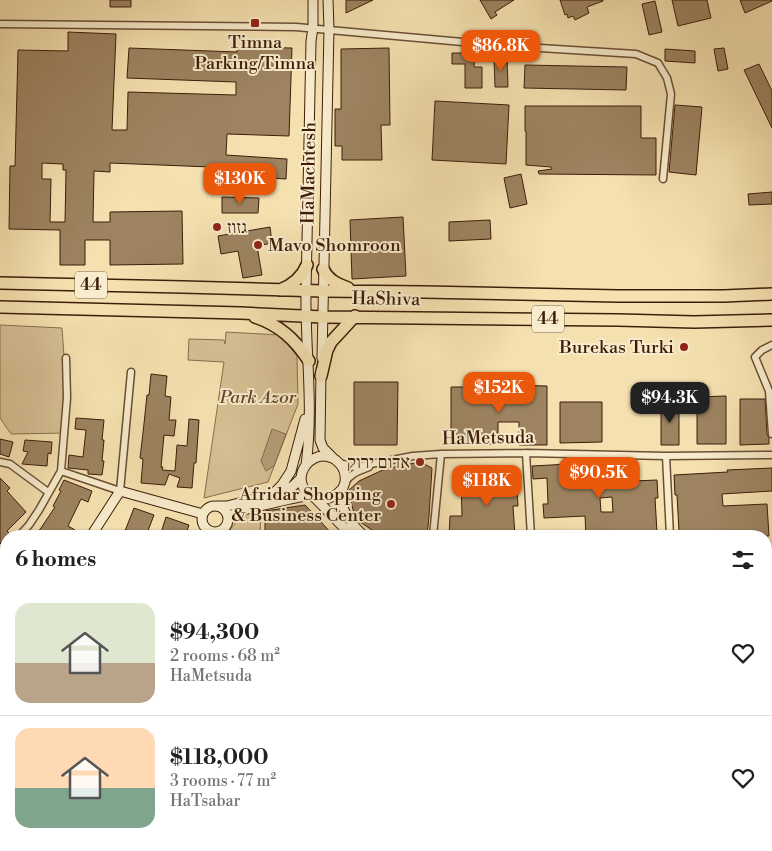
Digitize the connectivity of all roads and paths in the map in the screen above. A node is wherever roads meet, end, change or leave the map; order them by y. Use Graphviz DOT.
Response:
graph roads {
  1 [pos="314,0"];
  2 [pos="328,0"];
  3 [pos="0,24"];
  4 [pos="313,28"];
  5 [pos="329,29"];
  6 [pos="663,179"];
  7 [pos="307,265"];
  8 [pos="323,270"];
  9 [pos="0,283"];
  10 [pos="279,290"];
  11 [pos="306,291"];
  12 [pos="323,291"];
  13 [pos="357,291"];
  14 [pos="772,294"];
  15 [pos="0,307"];
  16 [pos="241,313"];
  17 [pos="306,316"];
  18 [pos="323,316"];
  19 [pos="355,316"];
  20 [pos="772,320"];
  21 [pos="772,344"];
  22 [pos="66,358"];
  23 [pos="309,361"];
  24 [pos="131,372"];
  25 [pos="321,376"];
  26 [pos="310,399"];
  27 [pos="772,434"];
  28 [pos="526,453"];
  29 [pos="441,454"];
  30 [pos="772,455"];
  31 [pos="666,456"];
  32 [pos="337,461"];
  33 [pos="384,461"];
  34 [pos="0,462"];
  35 [pos="306,465"];
  36 [pos="61,471"];
  37 [pos="302,478"];
  38 [pos="343,487"];
  39 [pos="120,491"];
  40 [pos="48,492"];
  41 [pos="272,495"];
  42 [pos="312,497"];
  43 [pos="218,506"];
  44 [pos="203,514"];
  45 [pos="228,518"];
  46 [pos="24,530"];
  47 [pos="95,530"];
  48 [pos="206,530"];
  49 [pos="222,530"];
  50 [pos="346,530"];
  51 [pos="358,530"];
  52 [pos="434,530"];
  53 [pos="531,530"];
  54 [pos="670,530"];
  1 -- 4 [label="street, HaMachtesh"];
  2 -- 5 [label="street, HaMachtesh"];
  3 -- 4 [label="street"];
  4 -- 5 [label="street"];
  4 -- 7 [label="street, HaMachtesh"];
  5 -- 6 [label="street"];
  5 -- 8 [label="street, HaMachtesh"];
  7 -- 10 [label="highway"];
  7 -- 11 [label="street, HaMachtesh"];
  8 -- 12 [label="street, HaMachtesh"];
  8 -- 13 [label="highway"];
  9 -- 10 [label="highway, HaShiva / 44"];
  10 -- 11 [label="highway, HaShiva / 44"];
  11 -- 12 [label="highway, HaShiva / 44"];
  11 -- 17 [label="street, HaMachtesh"];
  12 -- 13 [label="highway, HaShiva / 44"];
  12 -- 18 [label="street, HaMachtesh"];
  13 -- 14 [label="highway, HaShiva / 44"];
  15 -- 16 [label="highway, HaShiva / 44"];
  16 -- 17 [label="highway, HaShiva / 44"];
  16 -- 23 [label="highway"];
  17 -- 18 [label="highway, HaShiva / 44"];
  17 -- 23 [label="street, HaMachtesh"];
  18 -- 19 [label="highway, HaShiva / 44"];
  18 -- 25 [label="street, HaMachtesh"];
  19 -- 20 [label="highway, HaShiva / 44"];
  19 -- 25 [label="highway"];
  21 -- 27 [label="street"];
  22 -- 36 [label="street"];
  23 -- 26 [label="street, HaMachtesh"];
  24 -- 39 [label="street"];
  25 -- 32 [label="street, HaMachtesh"];
  26 -- 35 [label="street"];
  26 -- 41 [label="street"];
  28 -- 29 [label="street, HaMetsuda"];
  28 -- 31 [label="street, HaMetsuda"];
  28 -- 53 [label="street"];
  29 -- 33 [label="street, HaMetsuda"];
  29 -- 52 [label="street"];
  30 -- 31 [label="street, HaMetsuda"];
  31 -- 54 [label="street"];
  32 -- 33 [label="street, HaMetsuda"];
  32 -- 35 [label="street"];
  32 -- 38 [label="street"];
  33 -- 38 [label="street, HaMetsuda"];
  34 -- 40 [label="street"];
  35 -- 37 [label="street"];
  36 -- 39 [label="street"];
  36 -- 40 [label="street"];
  37 -- 41 [label="street"];
  37 -- 42 [label="street"];
  38 -- 42 [label="street"];
  38 -- 51 [label="street"];
  39 -- 44 [label="street"];
  39 -- 47 [label="street"];
  40 -- 46 [label="street"];
  41 -- 43 [label="street"];
  42 -- 45 [label="street"];
  42 -- 50 [label="street"];
  43 -- 44 [label="street"];
  43 -- 45 [label="street"];
  44 -- 48 [label="street"];
  45 -- 49 [label="street"];
}
